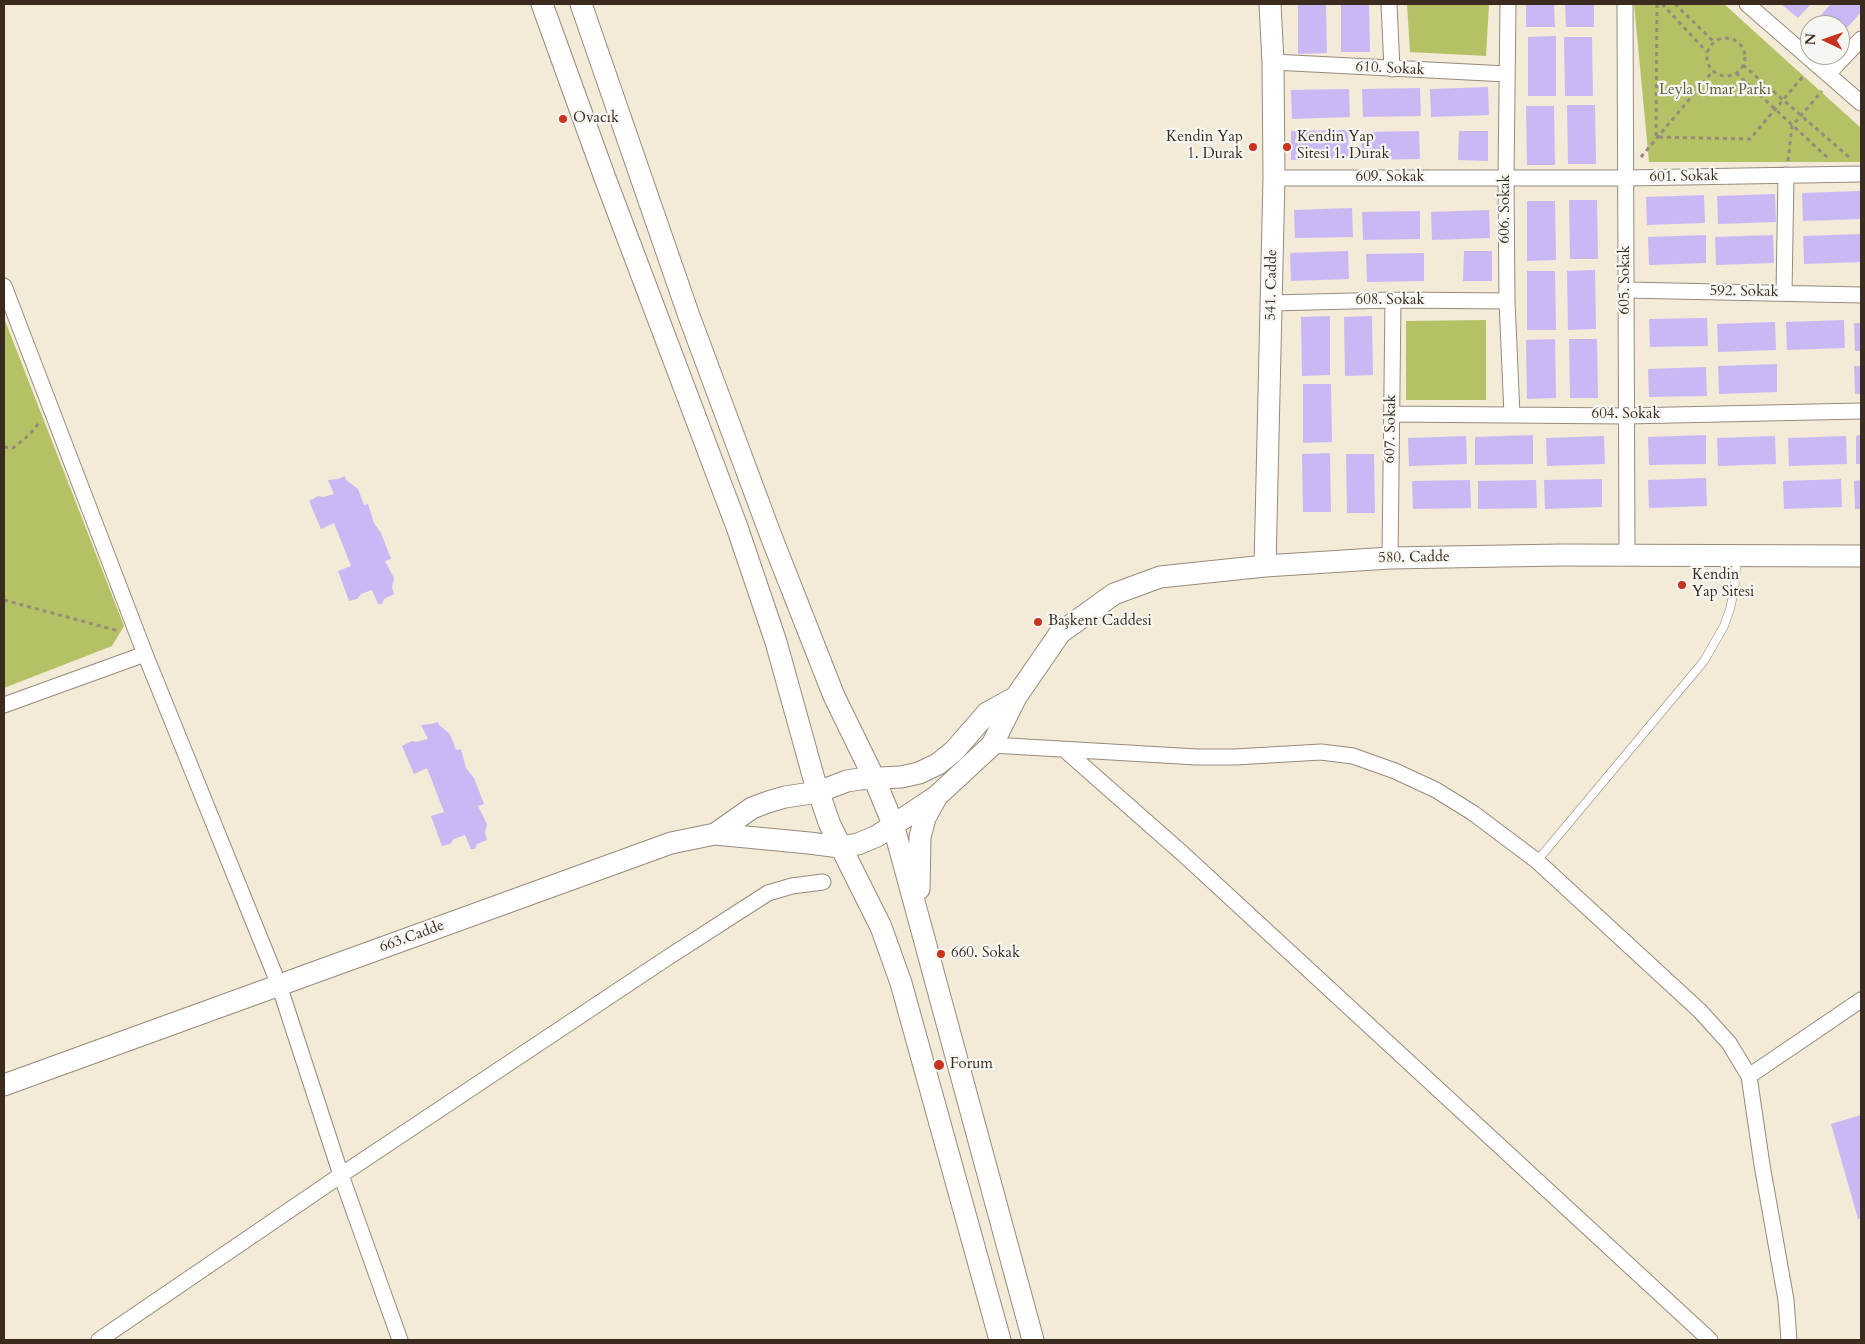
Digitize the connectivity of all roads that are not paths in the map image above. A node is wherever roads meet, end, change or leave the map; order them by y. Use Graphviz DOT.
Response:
graph roads {
  1 [pos="542,4"];
  2 [pos="581,4"];
  3 [pos="1270,4"];
  4 [pos="1389,4"];
  5 [pos="1508,4"];
  6 [pos="1625,4"];
  7 [pos="1747,4"];
  8 [pos="1861,39"];
  9 [pos="1273,62"];
  10 [pos="1392,69"];
  11 [pos="1507,74"];
  12 [pos="1826,81"];
  13 [pos="1861,103"];
  14 [pos="1858,168"];
  15 [pos="1786,175"];
  16 [pos="1274,178"];
  17 [pos="1506,178"];
  18 [pos="1626,178"];
  19 [pos="4,286"];
  20 [pos="1626,290"];
  21 [pos="1784,293"];
  22 [pos="1861,294"];
  23 [pos="1393,300"];
  24 [pos="1507,302"];
  25 [pos="1272,303"];
  26 [pos="1861,411"];
  27 [pos="1391,414"];
  28 [pos="1512,415"];
  29 [pos="1626,416"];
  30 [pos="1627,555"];
  31 [pos="1737,556"];
  32 [pos="1861,556"];
  33 [pos="1390,558"];
  34 [pos="1265,566"];
  35 [pos="145,654"];
  36 [pos="1016,697"];
  37 [pos="4,705"];
  38 [pos="992,745"];
  39 [pos="1065,750"];
  40 [pos="874,778"];
  41 [pos="818,792"];
  42 [pos="937,796"];
  43 [pos="893,824"];
  44 [pos="715,834"];
  45 [pos="840,847"];
  46 [pos="1537,861"];
  47 [pos="823,882"];
  48 [pos="921,925"];
  49 [pos="279,985"];
  50 [pos="1861,1000"];
  51 [pos="1749,1076"];
  52 [pos="4,1085"];
  53 [pos="341,1175"];
  54 [pos="99,1340"];
  55 [pos="400,1340"];
  56 [pos="1000,1340"];
  57 [pos="1034,1340"];
  58 [pos="1710,1340"];
  59 [pos="1789,1340"];
  1 -- 41 [label="main road"];
  2 -- 40 [label="main road"];
  3 -- 9 [label="main road, 541. Cadde"];
  4 -- 10 [label="street"];
  5 -- 11 [label="street, 606. Sokak"];
  6 -- 18 [label="street, 605. Sokak"];
  7 -- 12 [label="street"];
  8 -- 12 [label="street"];
  9 -- 10 [label="street, 610. Sokak"];
  9 -- 16 [label="main road, 541. Cadde"];
  10 -- 11 [label="street, 610. Sokak"];
  11 -- 17 [label="street, 606. Sokak"];
  12 -- 13 [label="street"];
  14 -- 15 [label="street, 601. Sokak"];
  15 -- 18 [label="street, 601. Sokak"];
  15 -- 21 [label="street"];
  16 -- 17 [label="street, 609. Sokak"];
  16 -- 25 [label="main road, 541. Cadde"];
  17 -- 18 [label="street, 601. Sokak"];
  17 -- 24 [label="street, 606. Sokak"];
  18 -- 20 [label="street, 605. Sokak"];
  19 -- 35 [label="street"];
  20 -- 21 [label="street, 592. Sokak"];
  20 -- 29 [label="street, 605. Sokak"];
  21 -- 22 [label="street, 592. Sokak"];
  23 -- 24 [label="street, 608. Sokak"];
  23 -- 25 [label="street, 608. Sokak"];
  23 -- 27 [label="street, 607. Sokak"];
  24 -- 28 [label="street, 606. Sokak"];
  25 -- 34 [label="main road, 541. Cadde"];
  26 -- 29 [label="street, 604. Sokak"];
  27 -- 28 [label="street, 604. Sokak"];
  27 -- 33 [label="street, 607. Sokak"];
  28 -- 29 [label="street, 604. Sokak"];
  29 -- 30 [label="street, 605. Sokak"];
  30 -- 31 [label="main road, 580. Cadde"];
  30 -- 33 [label="main road, 580. Cadde"];
  31 -- 32 [label="main road, 580. Cadde"];
  31 -- 46 [label="lane"];
  33 -- 34 [label="main road, 580. Cadde"];
  34 -- 36 [label="main road, 580. Cadde"];
  35 -- 37 [label="street"];
  35 -- 49 [label="street"];
  36 -- 38 [label="main road, 580. Cadde"];
  36 -- 40 [label="main road, 663.Cadde"];
  38 -- 39 [label="street"];
  38 -- 42 [label="main road"];
  39 -- 46 [label="street"];
  39 -- 58 [label="street"];
  40 -- 41 [label="main road, 663.Cadde"];
  40 -- 43 [label="main road"];
  41 -- 44 [label="main road, 663.Cadde"];
  41 -- 45 [label="main road"];
  42 -- 43 [label="main road"];
  42 -- 48 [label="main road"];
  43 -- 45 [label="main road"];
  43 -- 48 [label="main road"];
  44 -- 45 [label="main road"];
  44 -- 49 [label="main road, 663.Cadde"];
  45 -- 56 [label="main road"];
  46 -- 51 [label="street"];
  47 -- 53 [label="street"];
  48 -- 57 [label="main road"];
  49 -- 52 [label="main road, 663.Cadde"];
  49 -- 53 [label="street"];
  50 -- 51 [label="street"];
  51 -- 59 [label="street"];
  53 -- 54 [label="street"];
  53 -- 55 [label="street"];
}
